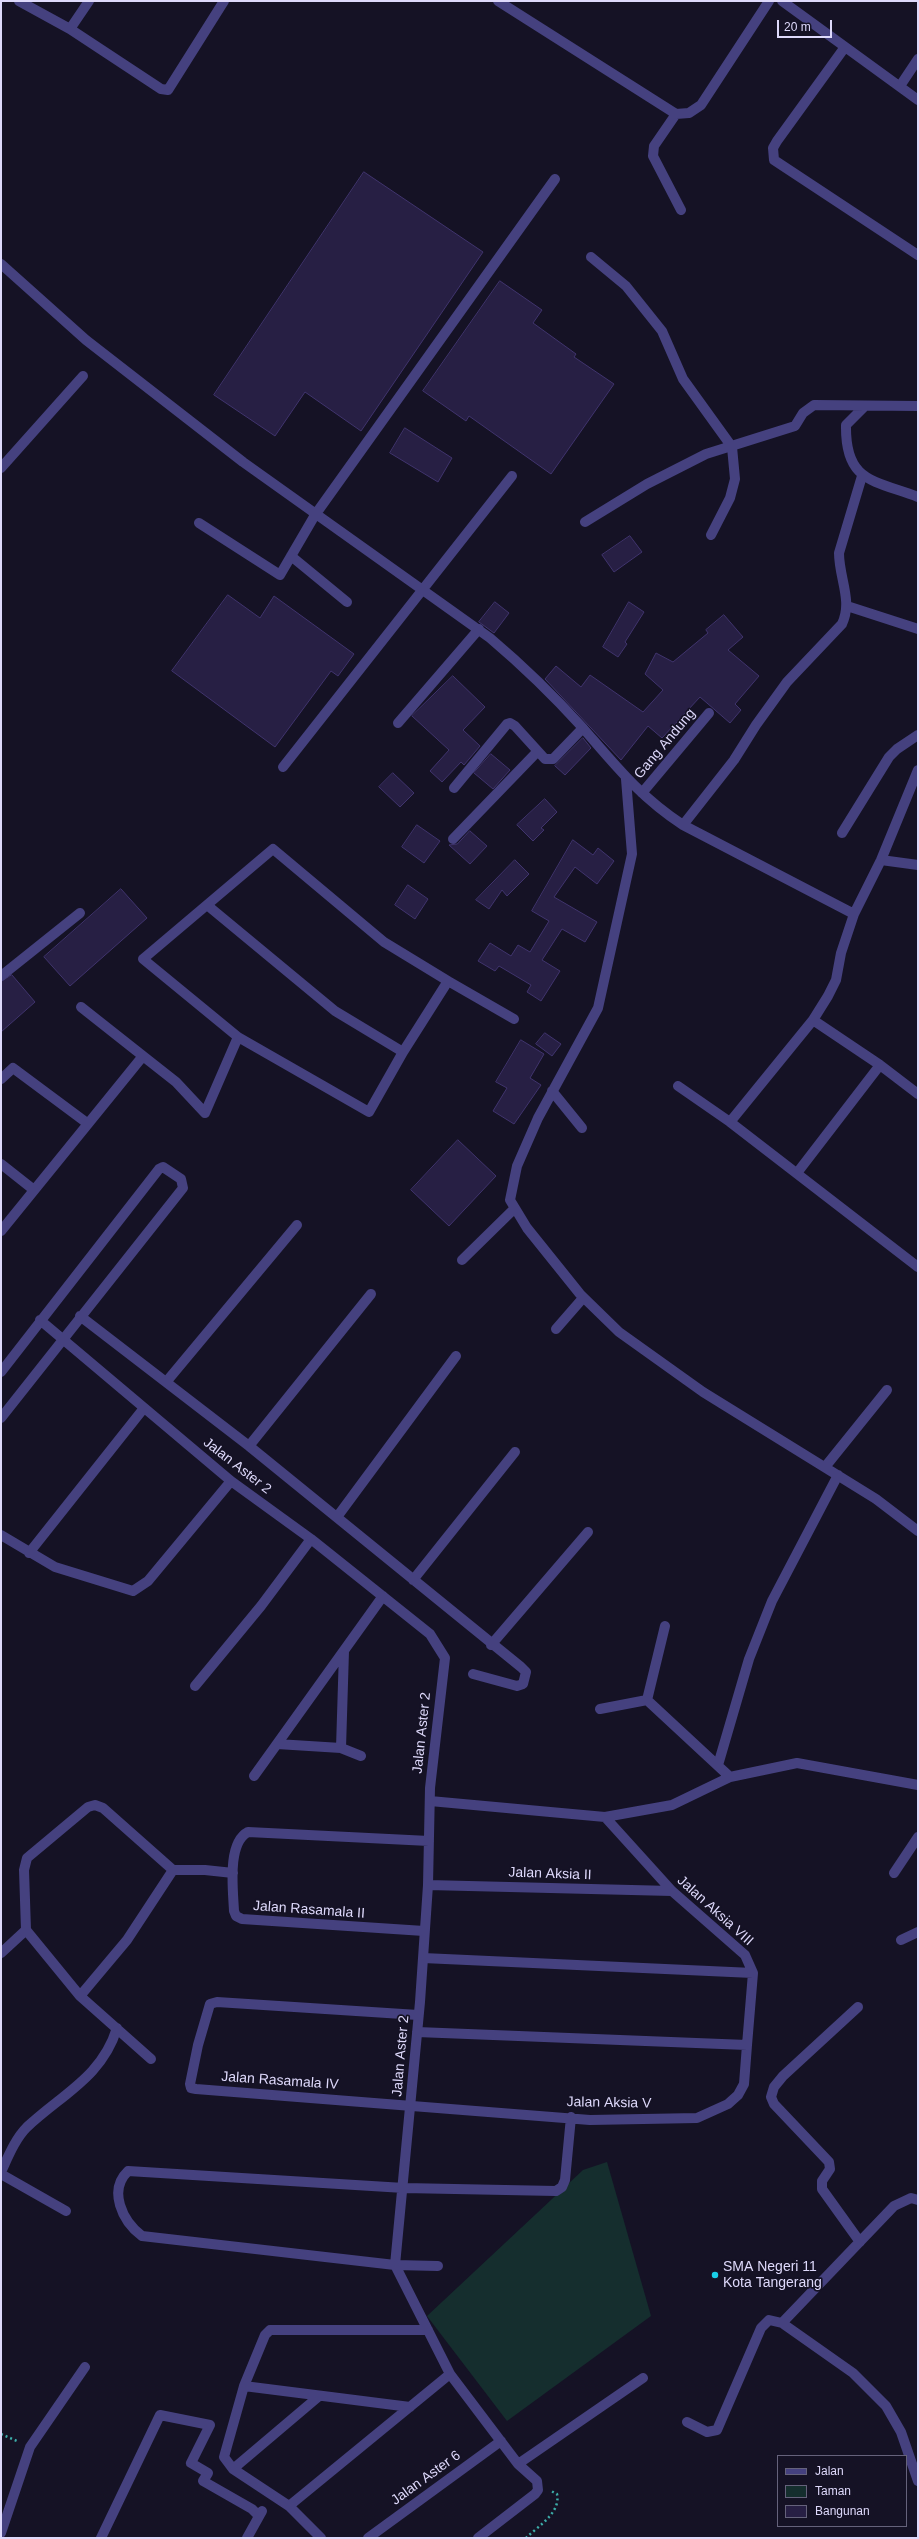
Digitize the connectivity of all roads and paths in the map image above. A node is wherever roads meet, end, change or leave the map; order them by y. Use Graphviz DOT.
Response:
graph roads {
  1 [pos="19,1"];
  2 [pos="89,1"];
  3 [pos="224,1"];
  4 [pos="498,1"];
  5 [pos="769,1"];
  6 [pos="782,1"];
  7 [pos="70,29"];
  8 [pos="845,47"];
  9 [pos="918,59"];
  10 [pos="900,86"];
  11 [pos="918,100"];
  12 [pos="676,114"];
  13 [pos="555,179"];
  14 [pos="681,210"];
  15 [pos="918,255"];
  16 [pos="591,256"];
  17 [pos="1,264"];
  18 [pos="83,376"];
  19 [pos="918,406"];
  20 [pos="864,407"];
  21 [pos="732,446"];
  22 [pos="1,468"];
  23 [pos="512,476"];
  24 [pos="862,476"];
  25 [pos="918,497"];
  26 [pos="315,515"];
  27 [pos="585,522"];
  28 [pos="199,523"];
  29 [pos="711,535"];
  30 [pos="291,556"];
  31 [pos="422,589"];
  32 [pos="347,602"];
  33 [pos="847,606"];
  34 [pos="478,629"];
  35 [pos="918,629"];
  36 [pos="709,713"];
  37 [pos="398,724"];
  38 [pos="583,728"];
  39 [pos="918,735"];
  40 [pos="537,752"];
  41 [pos="283,766"];
  42 [pos="918,770"];
  43 [pos="626,779"];
  44 [pos="454,788"];
  45 [pos="642,793"];
  46 [pos="683,825"];
  47 [pos="842,833"];
  48 [pos="453,839"];
  49 [pos="881,860"];
  50 [pos="918,865"];
  51 [pos="207,905"];
  52 [pos="80,913"];
  53 [pos="854,914"];
  54 [pos="1,976"];
  55 [pos="448,981"];
  56 [pos="81,1007"];
  57 [pos="514,1019"];
  58 [pos="813,1020"];
  59 [pos="238,1037"];
  60 [pos="403,1052"];
  61 [pos="144,1056"];
  62 [pos="880,1065"];
  63 [pos="1,1079"];
  64 [pos="678,1086"];
  65 [pos="552,1091"];
  66 [pos="918,1094"];
  67 [pos="730,1122"];
  68 [pos="87,1123"];
  69 [pos="582,1128"];
  70 [pos="1,1164"];
  71 [pos="798,1173"];
  72 [pos="34,1190"];
  73 [pos="514,1209"];
  74 [pos="297,1225"];
  75 [pos="1,1231"];
  76 [pos="462,1260"];
  77 [pos="918,1267"];
  78 [pos="370,1294"];
  79 [pos="583,1298"];
  80 [pos="80,1316"];
  81 [pos="40,1320"];
  82 [pos="556,1329"];
  83 [pos="63,1339"];
  84 [pos="456,1356"];
  85 [pos="1,1372"];
  86 [pos="167,1381"];
  87 [pos="887,1390"];
  88 [pos="144,1408"];
  89 [pos="1,1418"];
  90 [pos="249,1446"];
  91 [pos="515,1452"];
  92 [pos="825,1467"];
  93 [pos="838,1475"];
  94 [pos="231,1481"];
  95 [pos="337,1517"];
  96 [pos="918,1531"];
  97 [pos="588,1532"];
  98 [pos="1,1535"];
  99 [pos="311,1539"];
  100 [pos="29,1553"];
  101 [pos="414,1580"];
  102 [pos="383,1596"];
  103 [pos="664,1626"];
  104 [pos="491,1645"];
  105 [pos="344,1651"];
  106 [pos="473,1674"];
  107 [pos="195,1686"];
  108 [pos="647,1700"];
  109 [pos="600,1709"];
  110 [pos="277,1744"];
  111 [pos="341,1748"];
  112 [pos="361,1756"];
  113 [pos="718,1765"];
  114 [pos="254,1776"];
  115 [pos="730,1777"];
  116 [pos="918,1785"];
  117 [pos="430,1801"];
  118 [pos="605,1817"];
  119 [pos="918,1837"];
  120 [pos="429,1841"];
  121 [pos="174,1870"];
  122 [pos="894,1873"];
  123 [pos="233,1874"];
  124 [pos="428,1885"];
  125 [pos="672,1892"];
  126 [pos="26,1930"];
  127 [pos="424,1931"];
  128 [pos="918,1932"];
  129 [pos="901,1940"];
  130 [pos="1,1953"];
  131 [pos="423,1958"];
  132 [pos="753,1974"];
  133 [pos="80,1996"];
  134 [pos="858,2007"];
  135 [pos="418,2015"];
  136 [pos="116,2028"];
  137 [pos="418,2032"];
  138 [pos="747,2045"];
  139 [pos="152,2059"];
  140 [pos="411,2104"];
  141 [pos="572,2117"];
  142 [pos="1,2173"];
  143 [pos="404,2188"];
  144 [pos="918,2200"];
  145 [pos="66,2211"];
  146 [pos="860,2242"];
  147 [pos="396,2265"];
  148 [pos="438,2266"];
  149 [pos="782,2323"];
  150 [pos="428,2330"];
  151 [pos="85,2367"];
  152 [pos="450,2374"];
  153 [pos="643,2378"];
  154 [pos="244,2386"];
  155 [pos="318,2397"];
  156 [pos="410,2407"];
  157 [pos="687,2422"];
  158 [pos="501,2441"];
  159 [pos="518,2464"];
  160 [pos="233,2468"];
  161 [pos="918,2481"];
  162 [pos="537,2486"];
  163 [pos="289,2506"];
  164 [pos="1,2534"];
  165 [pos="4,2538"];
  166 [pos="102,2538"];
  167 [pos="247,2538"];
  168 [pos="322,2538"];
  169 [pos="368,2538"];
  170 [pos="478,2538"];
  171 [pos="526,2538"];
  1 -- 7 [label="street"];
  2 -- 7 [label="street"];
  3 -- 7 [label="street"];
  4 -- 12 [label="street"];
  5 -- 12 [label="street"];
  6 -- 8 [label="street"];
  8 -- 10 [label="street"];
  8 -- 15 [label="street"];
  9 -- 10 [label="street"];
  10 -- 11 [label="street"];
  12 -- 14 [label="street"];
  13 -- 26 [label="street"];
  16 -- 21 [label="street"];
  17 -- 26 [label="street"];
  18 -- 22 [label="street"];
  19 -- 20 [label="street"];
  20 -- 21 [label="street"];
  20 -- 24 [label="street"];
  21 -- 27 [label="street"];
  21 -- 29 [label="street"];
  23 -- 31 [label="street"];
  24 -- 25 [label="street"];
  24 -- 33 [label="street"];
  26 -- 30 [label="street"];
  26 -- 31 [label="street"];
  28 -- 30 [label="street"];
  30 -- 32 [label="street"];
  31 -- 34 [label="street"];
  31 -- 41 [label="street"];
  33 -- 35 [label="street"];
  33 -- 46 [label="street"];
  34 -- 37 [label="street"];
  34 -- 38 [label="street"];
  36 -- 45 [label="street, Gang Andung"];
  38 -- 40 [label="street"];
  38 -- 43 [label="street"];
  39 -- 47 [label="street"];
  40 -- 44 [label="street"];
  40 -- 48 [label="street"];
  42 -- 49 [label="street"];
  43 -- 45 [label="street"];
  43 -- 65 [label="street"];
  45 -- 46 [label="street"];
  46 -- 53 [label="street"];
  49 -- 50 [label="street"];
  49 -- 53 [label="street"];
  51 -- 55 [label="street"];
  51 -- 59 [label="street"];
  51 -- 60 [label="street"];
  52 -- 54 [label="street"];
  53 -- 58 [label="street"];
  55 -- 57 [label="street"];
  55 -- 60 [label="street"];
  56 -- 61 [label="street"];
  58 -- 62 [label="street"];
  58 -- 67 [label="street"];
  59 -- 60 [label="street"];
  59 -- 61 [label="street"];
  61 -- 68 [label="street"];
  62 -- 66 [label="street"];
  62 -- 71 [label="street"];
  63 -- 68 [label="street"];
  64 -- 67 [label="street"];
  65 -- 69 [label="street"];
  65 -- 73 [label="street"];
  67 -- 71 [label="street"];
  68 -- 72 [label="street"];
  70 -- 72 [label="street"];
  71 -- 77 [label="street"];
  72 -- 75 [label="street"];
  73 -- 76 [label="street"];
  73 -- 79 [label="street"];
  74 -- 86 [label="street"];
  78 -- 90 [label="street"];
  79 -- 82 [label="street"];
  79 -- 92 [label="street"];
  80 -- 81 [label="street"];
  80 -- 83 [label="street"];
  80 -- 86 [label="street"];
  81 -- 83 [label="street, Jalan Aster 2"];
  81 -- 85 [label="street"];
  83 -- 88 [label="street, Jalan Aster 2"];
  83 -- 89 [label="street"];
  84 -- 95 [label="street"];
  86 -- 90 [label="street"];
  87 -- 92 [label="street"];
  88 -- 94 [label="street, Jalan Aster 2"];
  88 -- 100 [label="street"];
  90 -- 95 [label="street"];
  91 -- 101 [label="street"];
  92 -- 93 [label="street"];
  93 -- 96 [label="street"];
  93 -- 113 [label="street"];
  94 -- 99 [label="street, Jalan Aster 2"];
  94 -- 100 [label="street"];
  95 -- 101 [label="street"];
  97 -- 104 [label="street"];
  98 -- 100 [label="street"];
  99 -- 102 [label="street, Jalan Aster 2"];
  99 -- 107 [label="street"];
  101 -- 104 [label="street"];
  102 -- 105 [label="street"];
  102 -- 117 [label="street, Jalan Aster 2"];
  103 -- 108 [label="street"];
  104 -- 106 [label="street"];
  105 -- 110 [label="street"];
  105 -- 111 [label="street"];
  108 -- 109 [label="street"];
  108 -- 113 [label="street"];
  110 -- 111 [label="street"];
  110 -- 114 [label="street"];
  111 -- 112 [label="street"];
  113 -- 115 [label="street"];
  115 -- 116 [label="street"];
  115 -- 118 [label="street"];
  117 -- 118 [label="street"];
  117 -- 120 [label="street, Jalan Aster 2"];
  118 -- 125 [label="street, Jalan Aksia VIII"];
  119 -- 122 [label="street"];
  120 -- 123 [label="street, Jalan Rasamala II"];
  120 -- 124 [label="street, Jalan Aster 2"];
  121 -- 123 [label="street"];
  121 -- 126 [label="street"];
  121 -- 133 [label="street"];
  123 -- 127 [label="street, Jalan Rasamala II"];
  124 -- 125 [label="street, Jalan Aksia II"];
  124 -- 127 [label="street, Jalan Aster 2"];
  125 -- 132 [label="street, Jalan Aksia VIII"];
  126 -- 130 [label="street"];
  126 -- 133 [label="street"];
  127 -- 131 [label="street, Jalan Aster 2"];
  128 -- 129 [label="street"];
  131 -- 132 [label="street"];
  131 -- 135 [label="street, Jalan Aster 2"];
  132 -- 138 [label="street"];
  133 -- 136 [label="street"];
  134 -- 146 [label="street"];
  135 -- 137 [label="street, Jalan Aster 2"];
  135 -- 140 [label="street, Jalan Rasamala IV"];
  136 -- 139 [label="street"];
  136 -- 142 [label="street"];
  137 -- 138 [label="street"];
  137 -- 140 [label="street, Jalan Aster 2"];
  138 -- 141 [label="street, Jalan Aksia V"];
  140 -- 141 [label="street, Jalan Aksia V"];
  140 -- 143 [label="street, Jalan Aster 2"];
  141 -- 143 [label="street"];
  142 -- 145 [label="street"];
  143 -- 147 [label="street, Jalan Aster 2"];
  143 -- 147 [label="street"];
  144 -- 146 [label="street"];
  146 -- 149 [label="street"];
  147 -- 148 [label="street"];
  147 -- 150 [label="street"];
  149 -- 157 [label="street"];
  149 -- 161 [label="street"];
  150 -- 152 [label="street"];
  150 -- 154 [label="street"];
  151 -- 164 [label="street"];
  152 -- 156 [label="street"];
  152 -- 158 [label="street"];
  153 -- 159 [label="street"];
  154 -- 155 [label="street"];
  154 -- 160 [label="street"];
  155 -- 156 [label="street"];
  155 -- 160 [label="street"];
  156 -- 163 [label="street"];
  158 -- 159 [label="street"];
  158 -- 169 [label="street, Jalan Aster 6"];
  159 -- 162 [label="street"];
  160 -- 163 [label="street"];
  162 -- 170 [label="street"];
  162 -- 171 [label="path"];
  163 -- 168 [label="street"];
  164 -- 165 [label="street"];
  166 -- 167 [label="street"];
}
